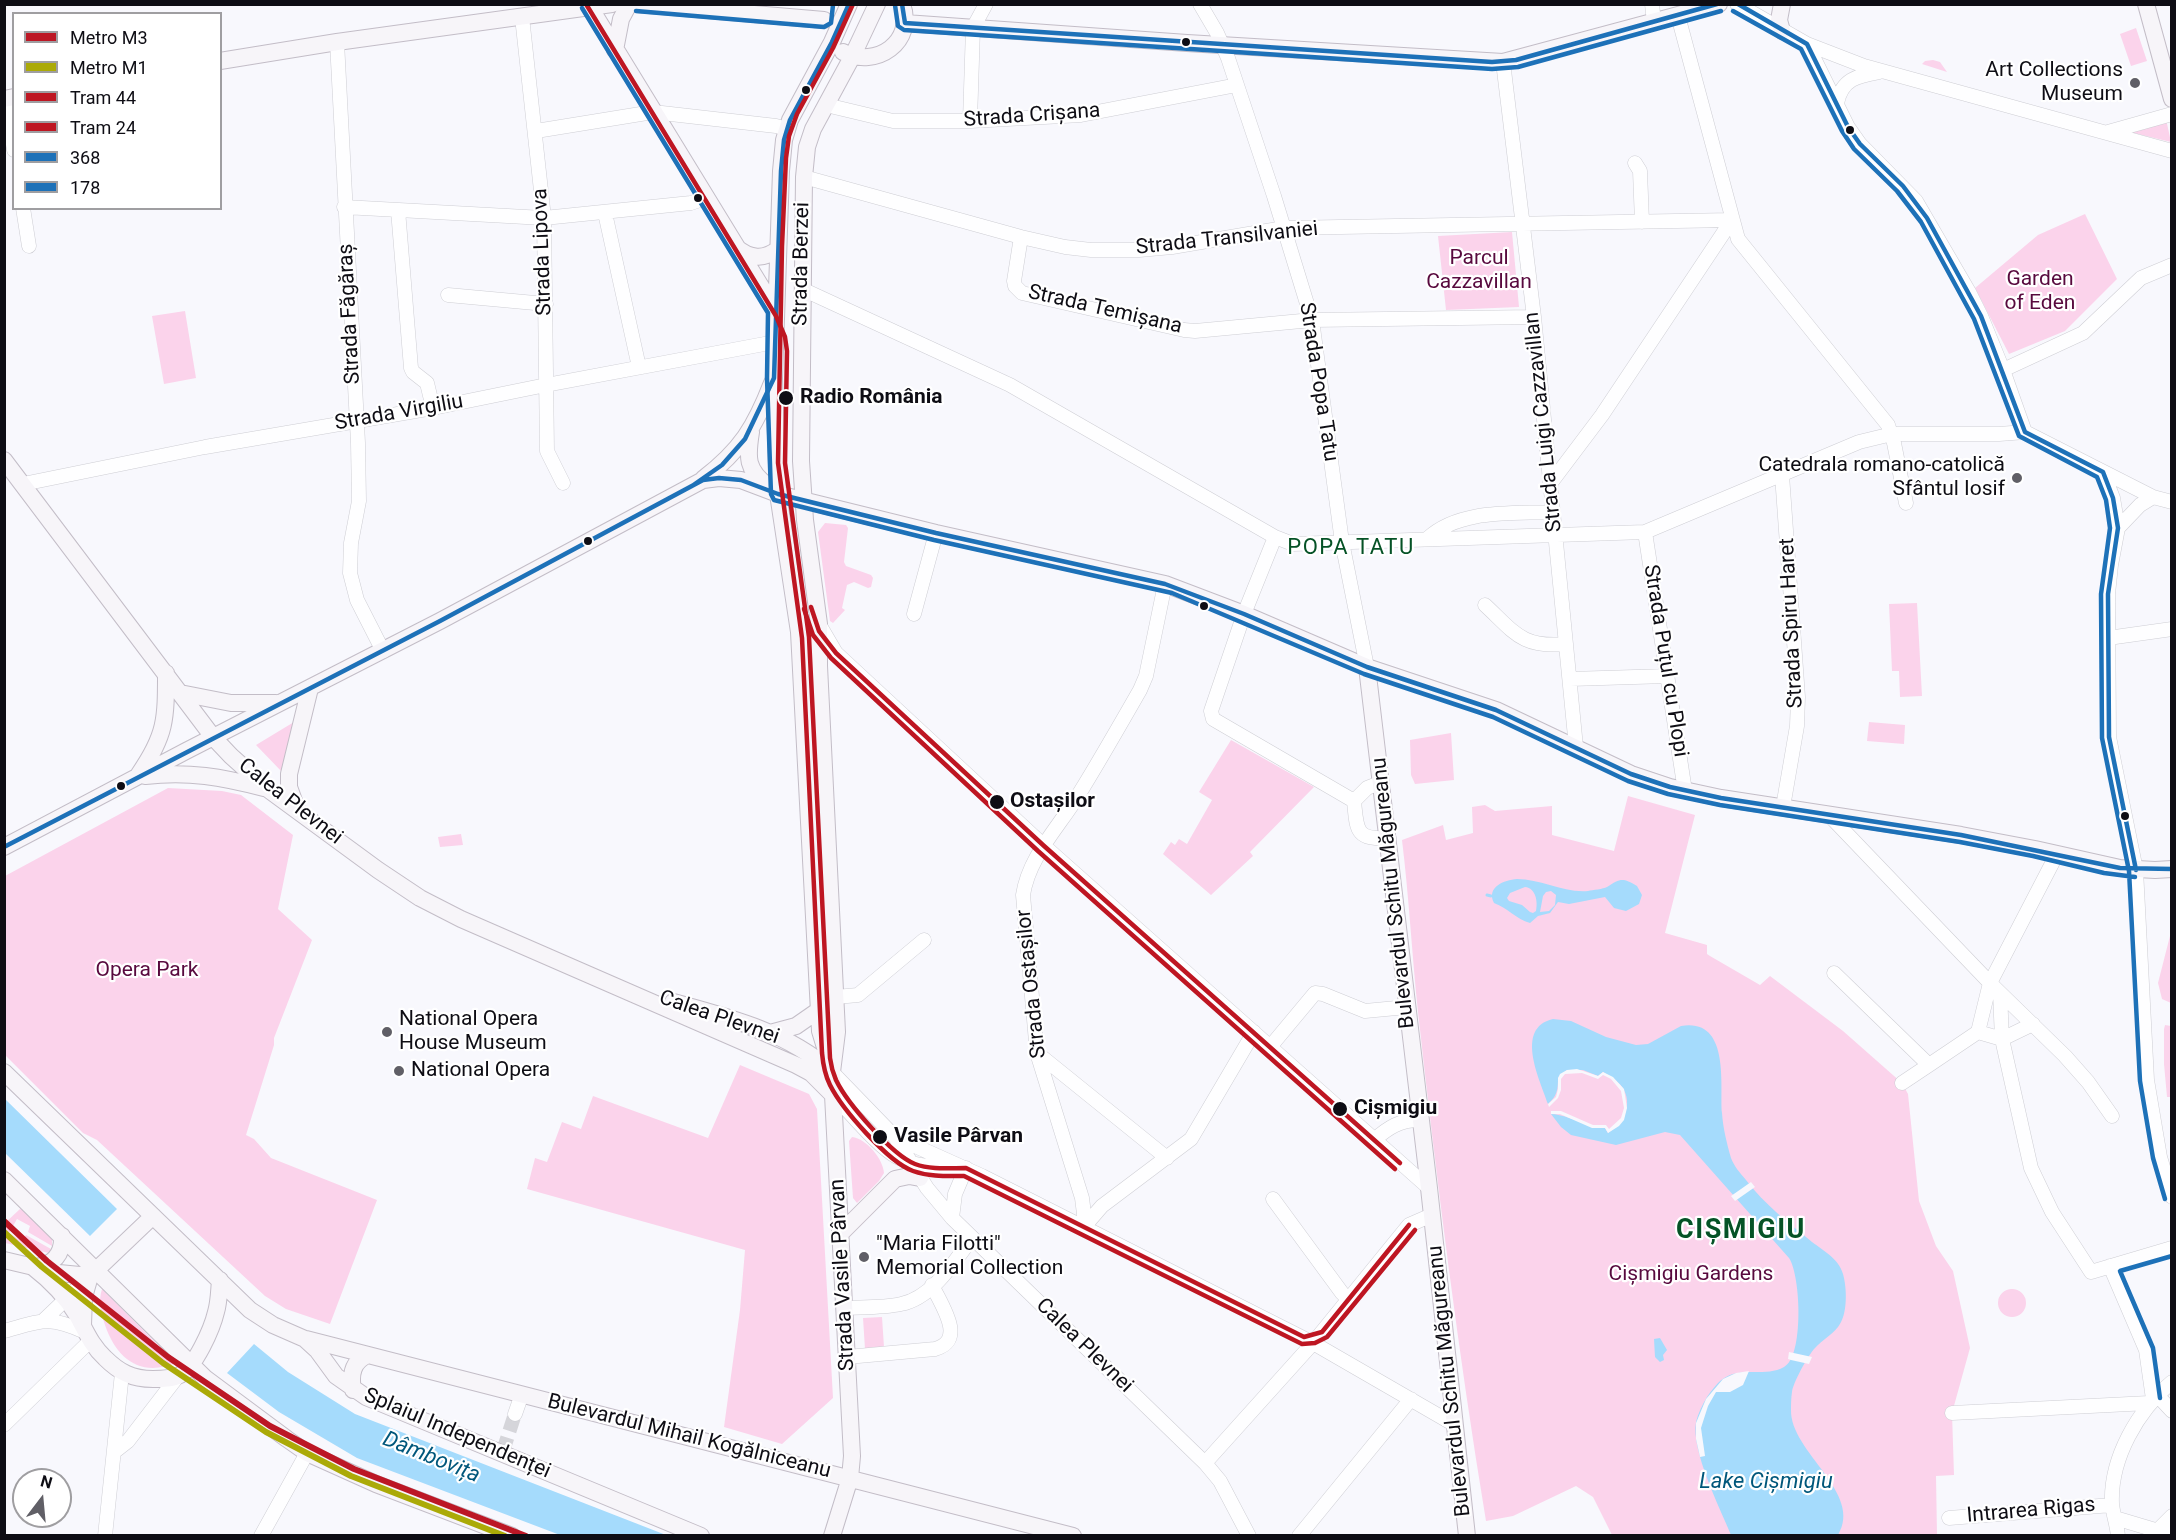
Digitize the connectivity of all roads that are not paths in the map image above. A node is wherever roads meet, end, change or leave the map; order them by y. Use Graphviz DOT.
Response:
graph roads {
  1 [pos="563,4"];
  2 [pos="612,4"];
  3 [pos="622,4"];
  4 [pos="628,4"];
  5 [pos="637,4"];
  6 [pos="849,4"];
  7 [pos="877,4"];
  8 [pos="902,4"];
  9 [pos="986,4"];
  10 [pos="1200,4"];
  11 [pos="1652,4"];
  12 [pos="1719,4"];
  13 [pos="1737,4"];
  14 [pos="1782,4"];
  15 [pos="2146,4"];
  16 [pos="589,6"];
  17 [pos="825,12"];
  18 [pos="543,15"];
  19 [pos="1678,16"];
  20 [pos="522,17"];
  21 [pos="1654,22"];
  22 [pos="905,23"];
  23 [pos="973,28"];
  24 [pos="1782,31"];
  25 [pos="605,32"];
  26 [pos="337,42"];
  27 [pos="832,42"];
  28 [pos="1807,44"];
  29 [pos="1224,45"];
  30 [pos="615,50"];
  31 [pos="852,57"];
  32 [pos="222,62"];
  33 [pos="1503,62"];
  34 [pos="1883,71"];
  35 [pos="1237,86"];
  36 [pos="5,98"];
  37 [pos="2172,99"];
  38 [pos="1837,103"];
  39 [pos="826,105"];
  40 [pos="653,112"];
  41 [pos="2172,114"];
  42 [pos="970,121"];
  43 [pos="787,129"];
  44 [pos="536,131"];
  45 [pos="2106,133"];
  46 [pos="12,138"];
  47 [pos="2172,151"];
  48 [pos="1635,163"];
  49 [pos="804,177"];
  50 [pos="706,198"];
  51 [pos="344,207"];
  52 [pos="23,210"];
  53 [pos="398,210"];
  54 [pos="605,213"];
  55 [pos="544,218"];
  56 [pos="1732,220"];
  57 [pos="1642,222"];
  58 [pos="1523,224"];
  59 [pos="1284,228"];
  60 [pos="1021,237"];
  61 [pos="29,246"];
  62 [pos="736,247"];
  63 [pos="778,249"];
  64 [pos="2172,265"];
  65 [pos="802,289"];
  66 [pos="448,295"];
  67 [pos="546,304"];
  68 [pos="776,311"];
  69 [pos="1534,317"];
  70 [pos="1312,320"];
  71 [pos="775,342"];
  72 [pos="639,367"];
  73 [pos="2003,370"];
  74 [pos="774,378"];
  75 [pos="546,385"];
  76 [pos="433,408"];
  77 [pos="357,421"];
  78 [pos="752,429"];
  79 [pos="2025,432"];
  80 [pos="1892,434"];
  81 [pos="4,460"];
  82 [pos="2103,472"];
  83 [pos="1782,475"];
  84 [pos="703,480"];
  85 [pos="563,483"];
  86 [pos="23,484"];
  87 [pos="1550,484"];
  88 [pos="778,494"];
  89 [pos="2153,497"];
  90 [pos="803,500"];
  91 [pos="2172,502"];
  92 [pos="1906,503"];
  93 [pos="1552,512"];
  94 [pos="2118,528"];
  95 [pos="1645,532"];
  96 [pos="936,533"];
  97 [pos="1554,534"];
  98 [pos="1275,537"];
  99 [pos="1428,538"];
  100 [pos="1342,542"];
  101 [pos="1165,584"];
  102 [pos="1485,605"];
  103 [pos="914,614"];
  104 [pos="1244,614"];
  105 [pos="819,624"];
  106 [pos="2172,629"];
  107 [pos="2108,638"];
  108 [pos="1566,644"];
  109 [pos="819,650"];
  110 [pos="382,651"];
  111 [pos="836,653"];
  112 [pos="800,657"];
  113 [pos="1367,667"];
  114 [pos="166,673"];
  115 [pos="1667,676"];
  116 [pos="1570,680"];
  117 [pos="310,688"];
  118 [pos="180,693"];
  119 [pos="282,702"];
  120 [pos="213,737"];
  121 [pos="1576,747"];
  122 [pos="138,776"];
  123 [pos="1382,782"];
  124 [pos="269,790"];
  125 [pos="1685,791"];
  126 [pos="1354,801"];
  127 [pos="1783,807"];
  128 [pos="297,810"];
  129 [pos="1828,814"];
  130 [pos="1389,838"];
  131 [pos="1043,845"];
  132 [pos="4,847"];
  133 [pos="2057,854"];
  134 [pos="2172,869"];
  135 [pos="2136,870"];
  136 [pos="924,939"];
  137 [pos="1834,973"];
  138 [pos="1990,984"];
  139 [pos="614,985"];
  140 [pos="2000,993"];
  141 [pos="836,997"];
  142 [pos="1407,1007"];
  143 [pos="819,1010"];
  144 [pos="2033,1024"];
  145 [pos="1254,1032"];
  146 [pos="1978,1032"];
  147 [pos="770,1033"];
  148 [pos="2002,1039"];
  149 [pos="1270,1047"];
  150 [pos="1037,1053"];
  151 [pos="1929,1065"];
  152 [pos="4,1072"];
  153 [pos="832,1072"];
  154 [pos="1902,1083"];
  155 [pos="833,1095"];
  156 [pos="2112,1116"];
  157 [pos="1420,1120"];
  158 [pos="895,1137"];
  159 [pos="1374,1140"];
  160 [pos="1167,1158"];
  161 [pos="911,1162"];
  162 [pos="966,1168"];
  163 [pos="920,1178"];
  164 [pos="4,1180"];
  165 [pos="1429,1188"];
  166 [pos="2172,1197"];
  167 [pos="1274,1199"];
  168 [pos="1432,1215"];
  169 [pos="153,1216"];
  170 [pos="952,1218"];
  171 [pos="1083,1228"];
  172 [pos="840,1234"];
  173 [pos="62,1236"];
  174 [pos="972,1238"];
  175 [pos="2172,1248"];
  176 [pos="4,1260"];
  177 [pos="2110,1266"];
  178 [pos="34,1268"];
  179 [pos="93,1273"];
  180 [pos="220,1280"];
  181 [pos="932,1286"];
  182 [pos="66,1299"];
  183 [pos="1349,1300"];
  184 [pos="844,1308"];
  185 [pos="44,1320"];
  186 [pos="4,1331"];
  187 [pos="86,1333"];
  188 [pos="1318,1337"];
  189 [pos="305,1339"];
  190 [pos="368,1355"];
  191 [pos="847,1357"];
  192 [pos="185,1371"];
  193 [pos="122,1373"];
  194 [pos="2172,1382"];
  195 [pos="353,1390"];
  196 [pos="522,1395"];
  197 [pos="1410,1399"];
  198 [pos="2153,1399"];
  199 [pos="2172,1411"];
  200 [pos="1952,1413"];
  201 [pos="515,1414"];
  202 [pos="4,1425"];
  203 [pos="1455,1425"];
  204 [pos="114,1452"];
  205 [pos="307,1452"];
  206 [pos="1205,1463"];
  207 [pos="850,1478"];
  208 [pos="2114,1511"];
  209 [pos="2172,1515"];
  210 [pos="1949,1518"];
  211 [pos="2155,1533"];
  212 [pos="2172,1535"];
  213 [pos="105,1536"];
  214 [pos="261,1536"];
  215 [pos="512,1536"];
  216 [pos="701,1536"];
  217 [pos="832,1536"];
  218 [pos="1073,1536"];
  219 [pos="1249,1536"];
  220 [pos="1299,1536"];
  221 [pos="1467,1536"];
  222 [pos="2118,1536"];
  1 -- 18 [label="main road"];
  2 -- 16 [label="main road"];
  3 -- 25 [label="main road"];
  4 -- 30 [label="main road"];
  5 -- 17 [label="main road"];
  6 -- 27 [label="main road, Strada Berzei"];
  7 -- 31 [label="main road, Strada Berzei"];
  8 -- 22 [label="main road"];
  9 -- 23 [label="street"];
  10 -- 29 [label="street, Strada Popa Tatu"];
  11 -- 21 [label="street"];
  12 -- 19 [label="main road"];
  13 -- 24 [label="street"];
  14 -- 24 [label="main road"];
  15 -- 37 [label="main road"];
  16 -- 18 [label="main road"];
  16 -- 25 [label="main road"];
  17 -- 27 [label="main road"];
  18 -- 20 [label="main road"];
  19 -- 21 [label="main road"];
  19 -- 56 [label="street"];
  20 -- 26 [label="main road"];
  20 -- 44 [label="street, Strada Lipova"];
  21 -- 33 [label="main road"];
  22 -- 23 [label="main road"];
  22 -- 31 [label="main road"];
  23 -- 29 [label="main road"];
  23 -- 42 [label="street"];
  24 -- 28 [label="street"];
  25 -- 30 [label="main road"];
  26 -- 32 [label="main road"];
  26 -- 51 [label="street, Strada Făgăraș"];
  27 -- 31 [label="main road"];
  27 -- 43 [label="main road, Strada Berzei"];
  28 -- 34 [label="street"];
  28 -- 38 [label="street"];
  29 -- 33 [label="main road"];
  29 -- 35 [label="street, Strada Popa Tatu"];
  30 -- 40 [label="main road"];
  31 -- 39 [label="main road, Strada Berzei"];
  33 -- 58 [label="street, Strada Luigi Cazzavillan"];
  34 -- 38 [label="street"];
  34 -- 45 [label="street"];
  35 -- 42 [label="street, Strada Crișana"];
  35 -- 59 [label="street, Strada Popa Tatu"];
  36 -- 46 [label="street"];
  38 -- 73 [label="street"];
  39 -- 42 [label="street, Strada Crișana"];
  39 -- 49 [label="main road, Strada Berzei"];
  40 -- 43 [label="street"];
  40 -- 44 [label="street"];
  40 -- 50 [label="main road"];
  41 -- 45 [label="street"];
  43 -- 63 [label="main road, Strada Berzei"];
  44 -- 55 [label="street, Strada Lipova"];
  45 -- 47 [label="street"];
  48 -- 57 [label="street"];
  49 -- 60 [label="street, Strada Transilvaniei"];
  49 -- 65 [label="main road, Strada Berzei"];
  50 -- 54 [label="street"];
  50 -- 62 [label="main road"];
  51 -- 53 [label="street"];
  51 -- 77 [label="street, Strada Făgăraș"];
  52 -- 61 [label="street"];
  53 -- 55 [label="street"];
  53 -- 76 [label="street"];
  54 -- 55 [label="street"];
  54 -- 72 [label="street"];
  55 -- 67 [label="street, Strada Lipova"];
  56 -- 57 [label="street, Strada Transilvaniei"];
  56 -- 80 [label="street"];
  56 -- 87 [label="street"];
  57 -- 58 [label="street, Strada Transilvaniei"];
  58 -- 59 [label="street, Strada Transilvaniei"];
  58 -- 69 [label="street, Strada Luigi Cazzavillan"];
  59 -- 60 [label="street, Strada Transilvaniei"];
  59 -- 70 [label="street, Strada Popa Tatu"];
  60 -- 70 [label="street, Strada Temișana"];
  62 -- 63 [label="main road"];
  62 -- 68 [label="main road"];
  63 -- 68 [label="main road, Strada Berzei"];
  64 -- 73 [label="street"];
  65 -- 90 [label="main road, Strada Berzei"];
  65 -- 98 [label="street"];
  66 -- 67 [label="street"];
  67 -- 75 [label="street, Strada Lipova"];
  68 -- 71 [label="main road, Strada Berzei"];
  69 -- 70 [label="street, Strada Temișana"];
  69 -- 87 [label="street, Strada Luigi Cazzavillan"];
  70 -- 100 [label="street, Strada Popa Tatu"];
  71 -- 72 [label="street, Strada Virgiliu"];
  71 -- 74 [label="main road, Strada Berzei"];
  72 -- 75 [label="street, Strada Virgiliu"];
  73 -- 79 [label="street"];
  74 -- 78 [label="main road"];
  74 -- 88 [label="main road, Strada Berzei"];
  75 -- 76 [label="street, Strada Virgiliu"];
  75 -- 85 [label="street, Strada Lipova"];
  76 -- 77 [label="street, Strada Virgiliu"];
  77 -- 86 [label="street, Strada Virgiliu"];
  77 -- 110 [label="street, Strada Făgăraș"];
  78 -- 84 [label="main road"];
  78 -- 88 [label="main road"];
  79 -- 80 [label="street"];
  79 -- 82 [label="street"];
  80 -- 83 [label="street"];
  80 -- 92 [label="street"];
  81 -- 86 [label="main road, Calea Plevnei"];
  82 -- 89 [label="street"];
  82 -- 94 [label="street"];
  83 -- 95 [label="street"];
  83 -- 127 [label="street, Strada Spiru Haret"];
  84 -- 88 [label="main road"];
  84 -- 110 [label="main road"];
  86 -- 114 [label="main road, Calea Plevnei"];
  87 -- 93 [label="street, Strada Luigi Cazzavillan"];
  88 -- 90 [label="main road"];
  88 -- 112 [label="main road, Strada Berzei"];
  89 -- 91 [label="street"];
  89 -- 94 [label="street"];
  90 -- 96 [label="main road"];
  90 -- 105 [label="main road, Strada Berzei"];
  93 -- 97 [label="street, Strada Luigi Cazzavillan"];
  93 -- 99 [label="street"];
  94 -- 107 [label="street"];
  95 -- 97 [label="street"];
  95 -- 115 [label="street, Strada Puțul cu Plopi"];
  96 -- 101 [label="main road"];
  96 -- 103 [label="street"];
  97 -- 99 [label="street"];
  97 -- 108 [label="street, Strada Luigi Cazzavillan"];
  98 -- 100 [label="street"];
  98 -- 104 [label="street"];
  99 -- 100 [label="street"];
  100 -- 113 [label="street, Strada Popa Tatu"];
  101 -- 104 [label="main road"];
  101 -- 131 [label="street, Strada Ostașilor"];
  102 -- 108 [label="street"];
  104 -- 113 [label="main road"];
  104 -- 126 [label="street"];
  105 -- 109 [label="main road, Strada Berzei"];
  105 -- 111 [label="street"];
  106 -- 107 [label="street"];
  107 -- 135 [label="street"];
  108 -- 116 [label="street, Strada Luigi Cazzavillan"];
  109 -- 111 [label="street"];
  109 -- 112 [label="street"];
  109 -- 141 [label="main road, Strada Berzei"];
  110 -- 117 [label="main road"];
  111 -- 131 [label="street"];
  112 -- 143 [label="main road, Strada Berzei"];
  113 -- 121 [label="main road"];
  113 -- 123 [label="main road, Bulevardul Schitu Măgureanu"];
  114 -- 118 [label="main road, Calea Plevnei"];
  114 -- 122 [label="main road"];
  115 -- 116 [label="street"];
  115 -- 125 [label="street, Strada Puțul cu Plopi"];
  116 -- 121 [label="street, Strada Luigi Cazzavillan"];
  117 -- 119 [label="main road"];
  117 -- 128 [label="main road"];
  118 -- 119 [label="main road"];
  118 -- 120 [label="main road, Calea Plevnei"];
  119 -- 120 [label="main road"];
  120 -- 122 [label="main road"];
  120 -- 124 [label="main road, Calea Plevnei"];
  121 -- 125 [label="main road"];
  122 -- 124 [label="main road"];
  122 -- 132 [label="main road"];
  123 -- 126 [label="street"];
  123 -- 130 [label="main road, Bulevardul Schitu Măgureanu"];
  124 -- 128 [label="main road, Calea Plevnei"];
  125 -- 127 [label="main road"];
  126 -- 130 [label="street"];
  127 -- 129 [label="main road"];
  128 -- 139 [label="main road, Calea Plevnei"];
  129 -- 133 [label="main road"];
  129 -- 138 [label="street"];
  130 -- 142 [label="main road, Bulevardul Schitu Măgureanu"];
  131 -- 145 [label="street"];
  131 -- 150 [label="street, Strada Ostașilor"];
  133 -- 135 [label="main road"];
  133 -- 138 [label="street"];
  134 -- 135 [label="main road"];
  135 -- 166 [label="street"];
  136 -- 141 [label="street"];
  137 -- 151 [label="street"];
  138 -- 140 [label="street"];
  138 -- 146 [label="street"];
  139 -- 147 [label="main road, Calea Plevnei"];
  139 -- 155 [label="main road, Calea Plevnei"];
  140 -- 144 [label="street"];
  140 -- 148 [label="street"];
  141 -- 153 [label="main road, Strada Berzei"];
  142 -- 149 [label="street"];
  142 -- 157 [label="main road, Bulevardul Schitu Măgureanu"];
  143 -- 147 [label="main road"];
  143 -- 153 [label="main road, Strada Berzei"];
  144 -- 148 [label="street"];
  144 -- 156 [label="street"];
  145 -- 149 [label="street"];
  145 -- 160 [label="street"];
  146 -- 148 [label="street"];
  146 -- 151 [label="street"];
  147 -- 153 [label="main road, Calea Plevnei"];
  148 -- 177 [label="street"];
  149 -- 159 [label="street"];
  150 -- 160 [label="street"];
  150 -- 171 [label="street, Strada Ostașilor"];
  151 -- 154 [label="street"];
  152 -- 169 [label="main road, Splaiul Independenței"];
  153 -- 155 [label="main road, Strada Vasile Pârvan"];
  153 -- 158 [label="street, Calea Plevnei"];
  155 -- 161 [label="street, Calea Plevnei"];
  155 -- 172 [label="main road, Strada Vasile Pârvan"];
  157 -- 159 [label="street"];
  157 -- 165 [label="main road, Bulevardul Schitu Măgureanu"];
  158 -- 161 [label="street, Calea Plevnei"];
  158 -- 162 [label="street, Calea Plevnei"];
  159 -- 165 [label="street"];
  160 -- 171 [label="street"];
  161 -- 162 [label="street"];
  161 -- 163 [label="street, Calea Plevnei"];
  162 -- 170 [label="street"];
  162 -- 171 [label="street, Calea Plevnei"];
  163 -- 170 [label="street, Calea Plevnei"];
  163 -- 172 [label="main road"];
  164 -- 173 [label="main road"];
  165 -- 168 [label="main road, Bulevardul Schitu Măgureanu"];
  167 -- 183 [label="street"];
  168 -- 183 [label="street"];
  168 -- 203 [label="main road, Bulevardul Schitu Măgureanu"];
  169 -- 179 [label="main road"];
  169 -- 180 [label="main road, Splaiul Independenței"];
  170 -- 174 [label="street, Calea Plevnei"];
  171 -- 188 [label="street, Calea Plevnei"];
  172 -- 184 [label="main road, Strada Vasile Pârvan"];
  173 -- 178 [label="main road"];
  173 -- 179 [label="main road"];
  174 -- 181 [label="street"];
  174 -- 206 [label="street, Calea Plevnei"];
  175 -- 177 [label="street"];
  176 -- 178 [label="main road"];
  177 -- 198 [label="street"];
  178 -- 179 [label="main road"];
  178 -- 182 [label="main road"];
  179 -- 182 [label="street"];
  179 -- 187 [label="main road"];
  179 -- 192 [label="main road"];
  180 -- 189 [label="main road, Splaiul Independenței"];
  180 -- 192 [label="main road"];
  181 -- 184 [label="street"];
  181 -- 191 [label="street"];
  182 -- 185 [label="street"];
  182 -- 187 [label="main road"];
  183 -- 188 [label="street"];
  184 -- 191 [label="main road, Strada Vasile Pârvan"];
  185 -- 186 [label="street"];
  185 -- 187 [label="street"];
  187 -- 193 [label="main road"];
  187 -- 202 [label="street"];
  188 -- 197 [label="street, Calea Plevnei"];
  188 -- 206 [label="street"];
  189 -- 190 [label="main road, Bulevardul Mihail Kogălniceanu"];
  189 -- 195 [label="main road, Splaiul Independenței"];
  190 -- 195 [label="main road"];
  190 -- 196 [label="main road, Bulevardul Mihail Kogălniceanu"];
  191 -- 207 [label="main road, Strada Vasile Pârvan"];
  192 -- 193 [label="main road"];
  192 -- 204 [label="street"];
  192 -- 205 [label="main road"];
  193 -- 204 [label="street"];
  194 -- 198 [label="street"];
  195 -- 216 [label="main road, Splaiul Independenței"];
  196 -- 201 [label="street"];
  196 -- 207 [label="main road, Bulevardul Mihail Kogălniceanu"];
  197 -- 203 [label="street, Calea Plevnei"];
  197 -- 220 [label="street"];
  198 -- 199 [label="street"];
  198 -- 200 [label="street"];
  198 -- 208 [label="street"];
  203 -- 221 [label="main road, Bulevardul Schitu Măgureanu"];
  204 -- 213 [label="street"];
  205 -- 214 [label="street"];
  205 -- 215 [label="main road"];
  206 -- 219 [label="street, Calea Plevnei"];
  207 -- 217 [label="main road, Strada Vasile Pârvan"];
  207 -- 218 [label="main road, Bulevardul Mihail Kogălniceanu"];
  208 -- 210 [label="street, Intrarea Rigas"];
  208 -- 211 [label="street"];
  208 -- 222 [label="street"];
  209 -- 211 [label="street"];
  211 -- 212 [label="street"];
}
